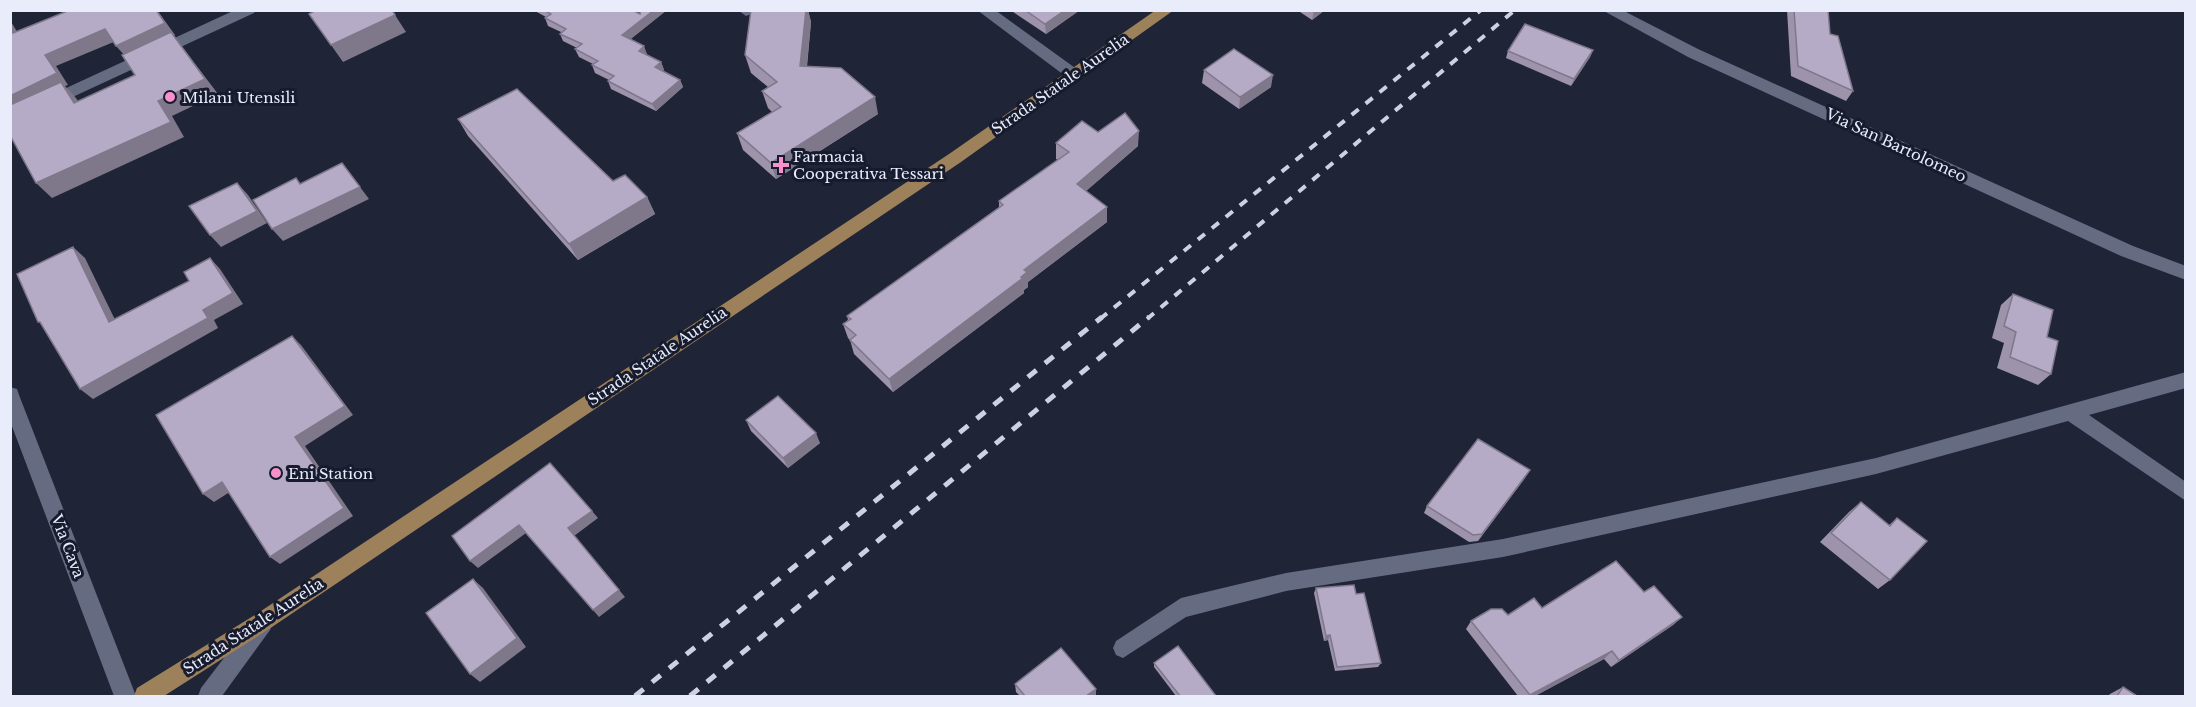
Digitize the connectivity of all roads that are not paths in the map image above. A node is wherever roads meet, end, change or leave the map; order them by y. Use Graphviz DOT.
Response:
graph roads {
  1 [pos="249,10"];
  2 [pos="984,10"];
  3 [pos="1167,10"];
  4 [pos="1609,10"];
  5 [pos="228,15"];
  6 [pos="1073,74"];
  7 [pos="10,121"];
  8 [pos="2186,273"];
  9 [pos="2186,380"];
  10 [pos="10,395"];
  11 [pos="2070,412"];
  12 [pos="2186,493"];
  13 [pos="265,620"];
  14 [pos="1123,648"];
  15 [pos="125,696"];
  16 [pos="144,696"];
  17 [pos="209,696"];
  1 -- 5 [label="street"];
  2 -- 6 [label="street"];
  3 -- 6 [label="main road, Strada Statale Aurelia"];
  4 -- 8 [label="street, Via San Bartolomeo"];
  5 -- 7 [label="street"];
  6 -- 13 [label="main road, Strada Statale Aurelia"];
  9 -- 11 [label="street"];
  10 -- 15 [label="street, Via Cava"];
  11 -- 12 [label="street"];
  11 -- 14 [label="street"];
  13 -- 16 [label="main road, Strada Statale Aurelia"];
  13 -- 17 [label="street"];
}
